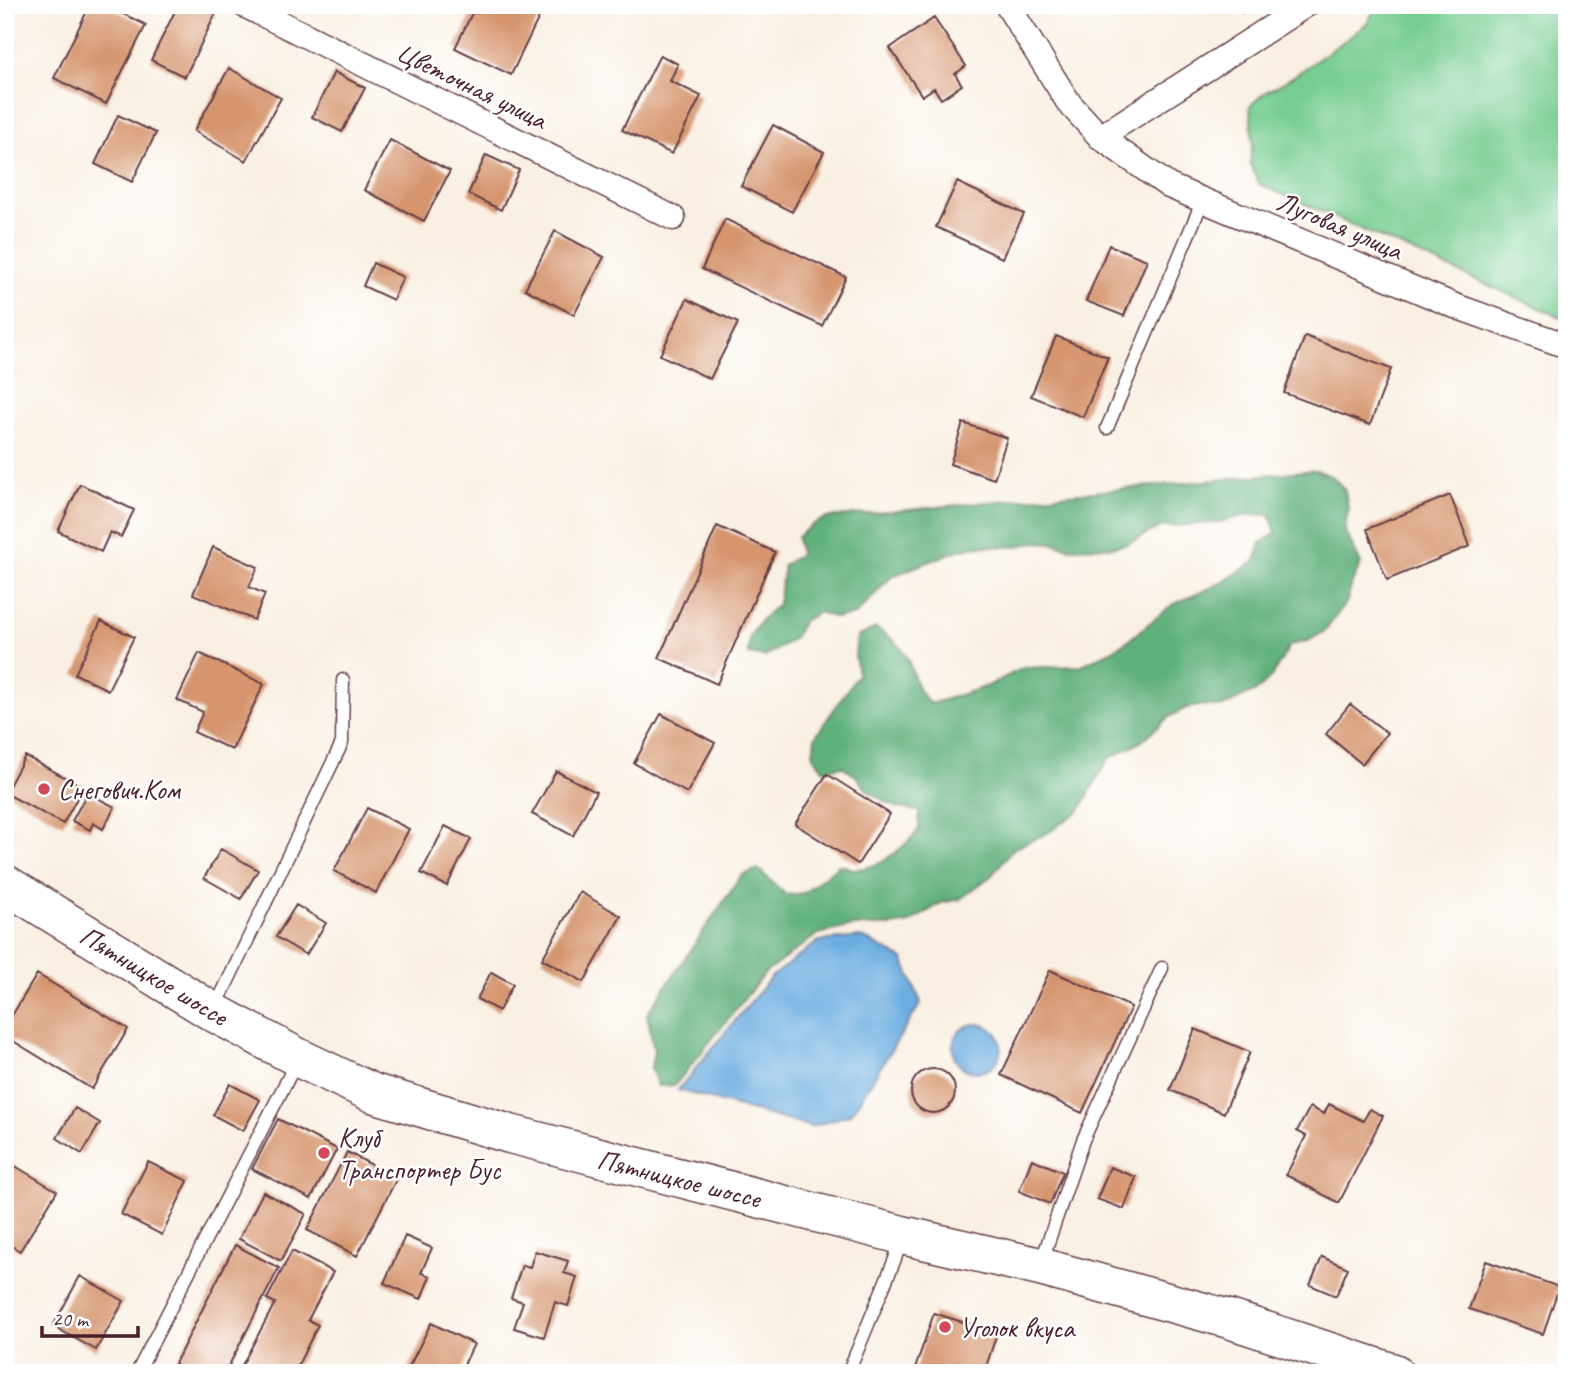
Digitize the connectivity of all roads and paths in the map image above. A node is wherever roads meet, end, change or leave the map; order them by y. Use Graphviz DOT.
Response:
graph roads {
  1 [pos="244,5"];
  2 [pos="1007,5"];
  3 [pos="1306,5"];
  4 [pos="1100,138"];
  5 [pos="1203,200"];
  6 [pos="673,218"];
  7 [pos="1567,346"];
  8 [pos="1107,428"];
  9 [pos="343,680"];
  10 [pos="5,884"];
  11 [pos="1162,968"];
  12 [pos="213,1012"];
  13 [pos="299,1058"];
  14 [pos="902,1235"];
  15 [pos="1040,1266"];
  16 [pos="137,1373"];
  17 [pos="848,1373"];
  18 [pos="1394,1373"];
  1 -- 6 [label="street, Цветочная улица"];
  2 -- 4 [label="street, Луговая улица"];
  3 -- 4 [label="street"];
  4 -- 5 [label="street, Луговая улица"];
  5 -- 7 [label="street, Луговая улица"];
  5 -- 8 [label="lane"];
  9 -- 12 [label="lane"];
  10 -- 12 [label="main road, Пятницкое шоссе"];
  11 -- 15 [label="lane"];
  12 -- 13 [label="main road, Пятницкое шоссе"];
  13 -- 14 [label="main road, Пятницкое шоссе"];
  13 -- 16 [label="lane"];
  14 -- 15 [label="main road, Пятницкое шоссе"];
  14 -- 17 [label="lane"];
  15 -- 18 [label="main road, Пятницкое шоссе"];
}
